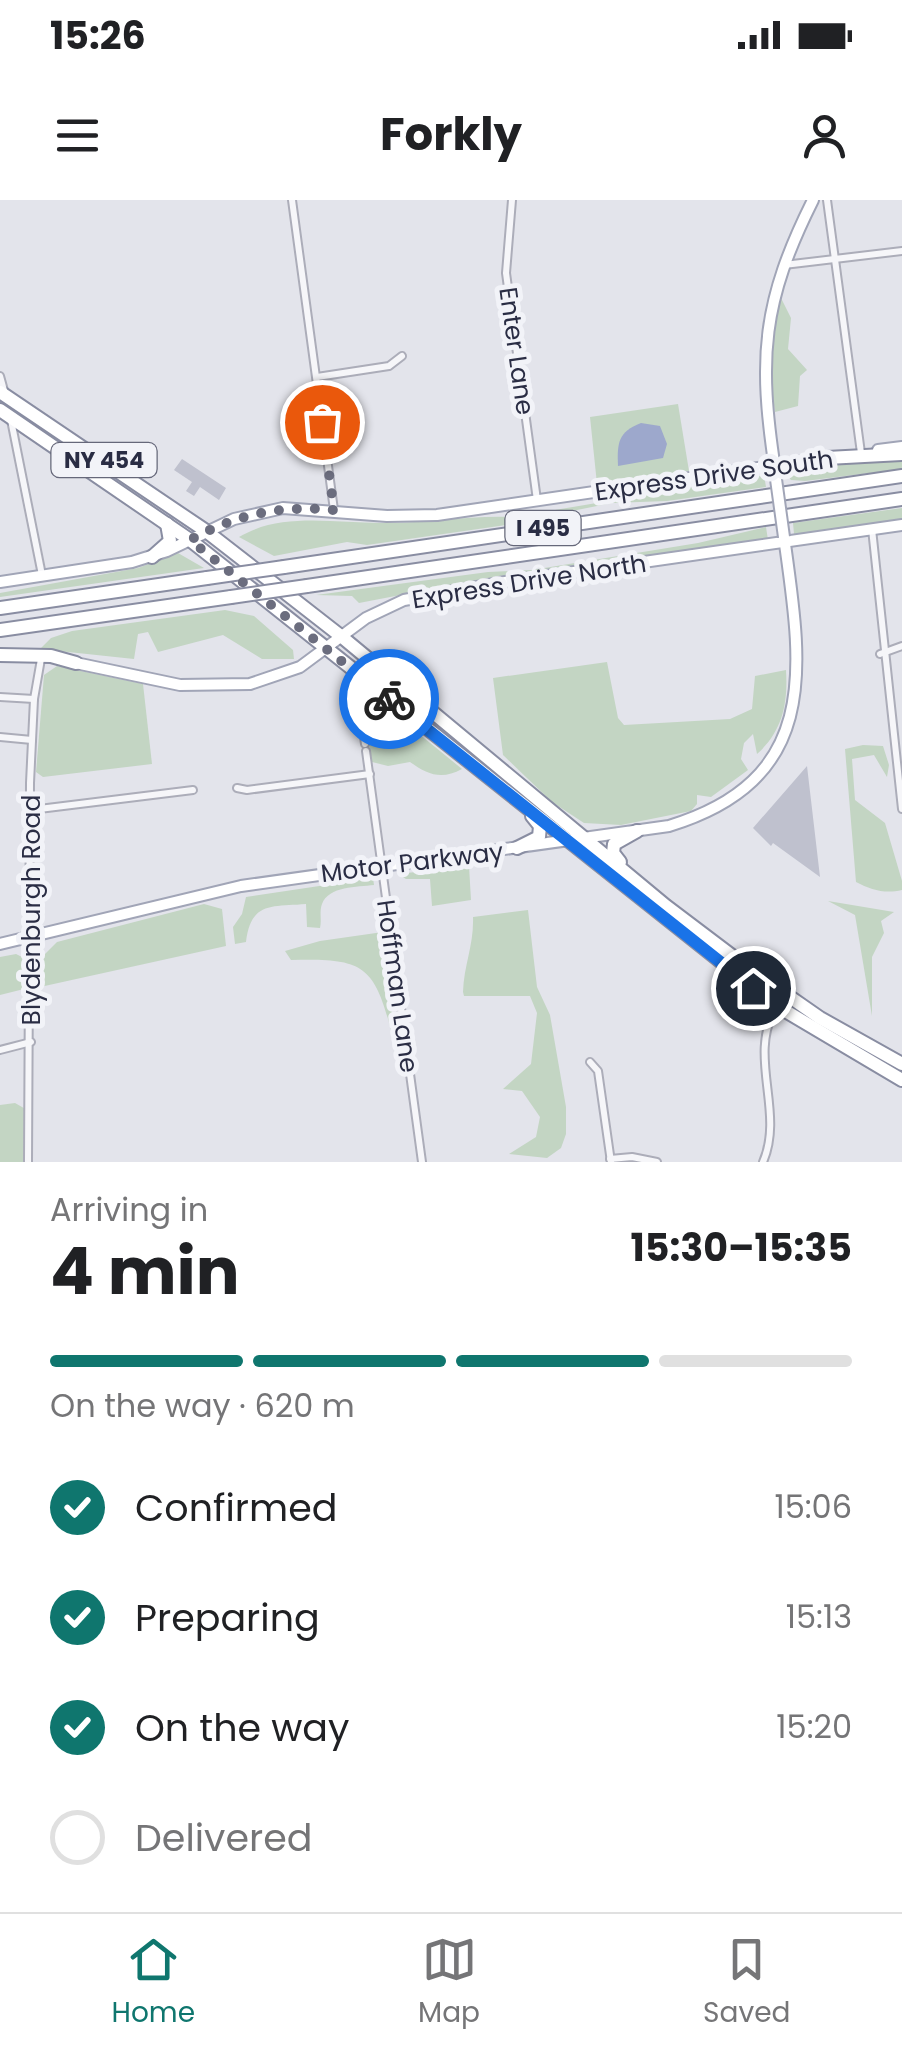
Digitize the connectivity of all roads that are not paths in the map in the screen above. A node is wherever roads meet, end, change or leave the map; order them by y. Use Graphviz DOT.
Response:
graph roads {
  1 [pos="292,200"];
  2 [pos="512,200"];
  3 [pos="813,200"];
  4 [pos="827,200"];
  5 [pos="902,250"];
  6 [pos="836,260"];
  7 [pos="782,265"];
  8 [pos="402,356"];
  9 [pos="0,376"];
  10 [pos="317,378"];
  11 [pos="3,394"];
  12 [pos="5,414"];
  13 [pos="902,450"];
  14 [pos="861,453"];
  15 [pos="827,458"];
  16 [pos="774,469"];
  17 [pos="902,476"];
  18 [pos="902,499"];
  19 [pos="538,501"];
  20 [pos="334,510"];
  21 [pos="167,524"];
  22 [pos="902,525"];
  23 [pos="872,528"];
  24 [pos="206,531"];
  25 [pos="190,540"];
  26 [pos="784,540"];
  27 [pos="152,557"];
  28 [pos="42,576"];
  29 [pos="0,582"];
  30 [pos="0,608"];
  31 [pos="0,630"];
  32 [pos="342,637"];
  33 [pos="902,646"];
  34 [pos="326,649"];
  35 [pos="884,652"];
  36 [pos="0,657"];
  37 [pos="41,659"];
  38 [pos="76,663"];
  39 [pos="360,678"];
  40 [pos="0,697"];
  41 [pos="34,699"];
  42 [pos="3,738"];
  43 [pos="32,740"];
  44 [pos="898,745"];
  45 [pos="370,774"];
  46 [pos="237,788"];
  47 [pos="193,790"];
  48 [pos="506,790"];
  49 [pos="31,810"];
  50 [pos="902,810"];
  51 [pos="637,831"];
  52 [pos="585,836"];
  53 [pos="564,839"];
  54 [pos="517,848"];
  55 [pos="382,866"];
  56 [pos="650,892"];
  57 [pos="32,936"];
  58 [pos="0,944"];
  59 [pos="780,1000"];
  60 [pos="32,1042"];
  61 [pos="0,1050"];
  62 [pos="590,1062"];
  63 [pos="902,1064"];
  64 [pos="902,1078"];
  65 [pos="610,1160"];
  66 [pos="28,1162"];
  67 [pos="422,1162"];
  68 [pos="657,1162"];
  69 [pos="763,1162"];
  1 -- 10 [label="street"];
  2 -- 19 [label="street, Enter Lane"];
  3 -- 7 [label="main road, Motor Parkway"];
  4 -- 6 [label="street"];
  5 -- 6 [label="street"];
  6 -- 7 [label="street"];
  6 -- 14 [label="street"];
  7 -- 16 [label="main road, Motor Parkway"];
  8 -- 10 [label="street"];
  9 -- 11 [label="street"];
  10 -- 20 [label="street"];
  11 -- 12 [label="street"];
  11 -- 24 [label="highway, NY 454"];
  12 -- 21 [label="highway, NY 454"];
  12 -- 28 [label="street"];
  13 -- 14 [label="main road, Express Drive South"];
  13 -- 15 [label="highway"];
  14 -- 15 [label="main road, Express Drive South"];
  15 -- 16 [label="main road, Express Drive South"];
  16 -- 19 [label="main road, Express Drive South"];
  16 -- 26 [label="main road, Motor Parkway, bridge"];
  17 -- 30 [label="highway, I 495, bridge"];
  18 -- 31 [label="highway, I 495, bridge"];
  19 -- 20 [label="main road, Express Drive South"];
  20 -- 24 [label="main road, Express Drive South"];
  21 -- 25 [label="highway, NY 454"];
  21 -- 27 [label="highway"];
  22 -- 23 [label="main road, Express Drive North"];
  23 -- 26 [label="main road, Express Drive North"];
  23 -- 35 [label="street"];
  24 -- 25 [label="main road, Express Drive South"];
  24 -- 32 [label="highway, NY 454"];
  25 -- 27 [label="main road, Express Drive South"];
  25 -- 34 [label="highway, NY 454"];
  26 -- 32 [label="main road, Express Drive North"];
  26 -- 51 [label="main road, Motor Parkway"];
  27 -- 28 [label="main road, Express Drive South"];
  28 -- 29 [label="main road, Express Drive South"];
  32 -- 34 [label="main road, Express Drive North"];
  32 -- 52 [label="highway, NY 454"];
  33 -- 35 [label="street"];
  34 -- 38 [label="main road, Express Drive North"];
  34 -- 39 [label="highway, NY 454"];
  35 -- 44 [label="street"];
  36 -- 37 [label="main road, Express Drive North"];
  36 -- 38 [label="highway"];
  37 -- 38 [label="main road, Express Drive North"];
  37 -- 41 [label="street, Blydenburgh Road"];
  39 -- 45 [label="street, Hoffman Lane"];
  39 -- 48 [label="highway, NY 454"];
  40 -- 41 [label="street"];
  41 -- 43 [label="street, Blydenburgh Road"];
  42 -- 43 [label="street"];
  43 -- 49 [label="street, Blydenburgh Road"];
  44 -- 50 [label="street"];
  45 -- 46 [label="street"];
  45 -- 55 [label="street, Hoffman Lane"];
  47 -- 49 [label="street"];
  48 -- 53 [label="highway, NY 454"];
  48 -- 54 [label="highway"];
  49 -- 57 [label="street, Blydenburgh Road"];
  51 -- 52 [label="main road, Motor Parkway"];
  51 -- 56 [label="highway"];
  52 -- 53 [label="main road, Motor Parkway"];
  52 -- 56 [label="highway, NY 454"];
  53 -- 54 [label="main road, Motor Parkway"];
  53 -- 59 [label="highway, NY 454"];
  54 -- 55 [label="main road, Motor Parkway"];
  55 -- 57 [label="main road, Motor Parkway"];
  55 -- 67 [label="street, Hoffman Lane"];
  56 -- 59 [label="highway, NY 454"];
  57 -- 58 [label="main road, Motor Parkway"];
  57 -- 60 [label="street, Blydenburgh Road"];
  59 -- 63 [label="highway, NY 454"];
  59 -- 64 [label="highway, NY 454"];
  59 -- 69 [label="street"];
  60 -- 61 [label="street"];
  60 -- 66 [label="street, Blydenburgh Road"];
  62 -- 65 [label="street"];
  65 -- 68 [label="street"];
}
